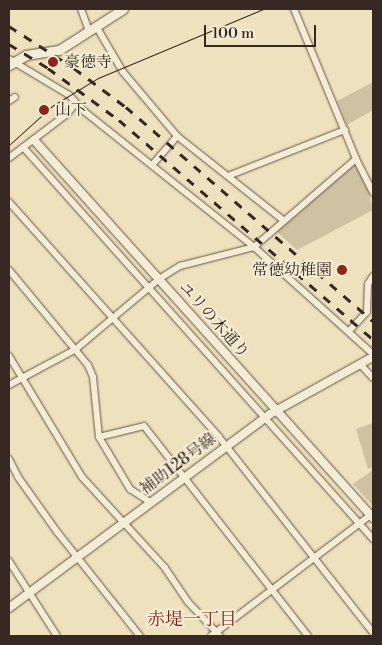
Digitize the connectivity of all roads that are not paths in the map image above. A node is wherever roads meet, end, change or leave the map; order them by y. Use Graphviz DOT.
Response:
graph roads {
  1 [pos="81,9"];
  2 [pos="123,9"];
  3 [pos="294,9"];
  4 [pos="92,29"];
  5 [pos="11,62"];
  6 [pos="76,103"];
  7 [pos="346,130"];
  8 [pos="178,136"];
  9 [pos="34,140"];
  10 [pos="23,148"];
  11 [pos="9,158"];
  12 [pos="356,158"];
  13 [pos="153,164"];
  14 [pos="228,176"];
  15 [pos="373,193"];
  16 [pos="9,202"];
  17 [pos="283,220"];
  18 [pos="254,247"];
  19 [pos="9,270"];
  20 [pos="373,276"];
  21 [pos="159,279"];
  22 [pos="148,288"];
  23 [pos="112,320"];
  24 [pos="349,331"];
  25 [pos="76,349"];
  26 [pos="373,355"];
  27 [pos="9,356"];
  28 [pos="360,364"];
  29 [pos="373,378"];
  30 [pos="21,379"];
  31 [pos="9,385"];
  32 [pos="276,410"];
  33 [pos="266,418"];
  34 [pos="100,437"];
  35 [pos="226,446"];
  36 [pos="9,459"];
  37 [pos="183,478"];
  38 [pos="150,502"];
  39 [pos="372,515"];
  40 [pos="123,523"];
  41 [pos="359,523"];
  42 [pos="373,539"];
  43 [pos="78,556"];
  44 [pos="313,556"];
  45 [pos="9,561"];
  46 [pos="271,589"];
  47 [pos="28,592"];
  48 [pos="9,608"];
  49 [pos="373,633"];
  50 [pos="215,635"];
  51 [pos="57,636"];
  52 [pos="140,636"];
  53 [pos="308,636"];
  1 -- 4 [label="street"];
  2 -- 4 [label="main road"];
  3 -- 7 [label="street"];
  4 -- 5 [label="main road"];
  4 -- 8 [label="street"];
  5 -- 6 [label="street"];
  6 -- 9 [label="street"];
  6 -- 13 [label="street"];
  7 -- 12 [label="street"];
  7 -- 14 [label="street"];
  8 -- 13 [label="street"];
  8 -- 14 [label="street"];
  9 -- 10 [label="street"];
  9 -- 21 [label="street, ユリの木通り"];
  10 -- 11 [label="street"];
  10 -- 22 [label="street"];
  12 -- 15 [label="street"];
  12 -- 17 [label="street"];
  13 -- 18 [label="street"];
  14 -- 17 [label="street"];
  16 -- 23 [label="street"];
  17 -- 18 [label="street"];
  18 -- 21 [label="street"];
  18 -- 24 [label="street"];
  19 -- 25 [label="street"];
  20 -- 24 [label="street"];
  21 -- 22 [label="street"];
  21 -- 32 [label="street, ユリの木通り"];
  22 -- 23 [label="street"];
  22 -- 33 [label="street"];
  23 -- 25 [label="street"];
  23 -- 35 [label="street"];
  24 -- 26 [label="street"];
  25 -- 30 [label="street"];
  25 -- 34 [label="street"];
  26 -- 28 [label="street, 補助128号線"];
  27 -- 30 [label="street"];
  28 -- 29 [label="street"];
  28 -- 32 [label="street, 補助128号線"];
  30 -- 31 [label="street"];
  30 -- 40 [label="street"];
  32 -- 33 [label="street, 補助128号線"];
  32 -- 39 [label="street, ユリの木通り"];
  33 -- 35 [label="street, 補助128号線"];
  33 -- 41 [label="street"];
  34 -- 37 [label="street"];
  34 -- 38 [label="street"];
  35 -- 37 [label="street, 補助128号線"];
  35 -- 44 [label="street"];
  36 -- 43 [label="street"];
  37 -- 38 [label="street, 補助128号線"];
  37 -- 46 [label="street"];
  38 -- 40 [label="street, 補助128号線"];
  39 -- 41 [label="street"];
  40 -- 43 [label="street, 補助128号線"];
  40 -- 50 [label="street"];
  41 -- 42 [label="street"];
  41 -- 44 [label="street"];
  43 -- 47 [label="street, 補助128号線"];
  43 -- 52 [label="street"];
  44 -- 46 [label="street"];
  44 -- 49 [label="street"];
  45 -- 47 [label="street"];
  46 -- 50 [label="street"];
  46 -- 53 [label="street"];
  47 -- 48 [label="street, 補助128号線"];
  47 -- 51 [label="street"];
}
